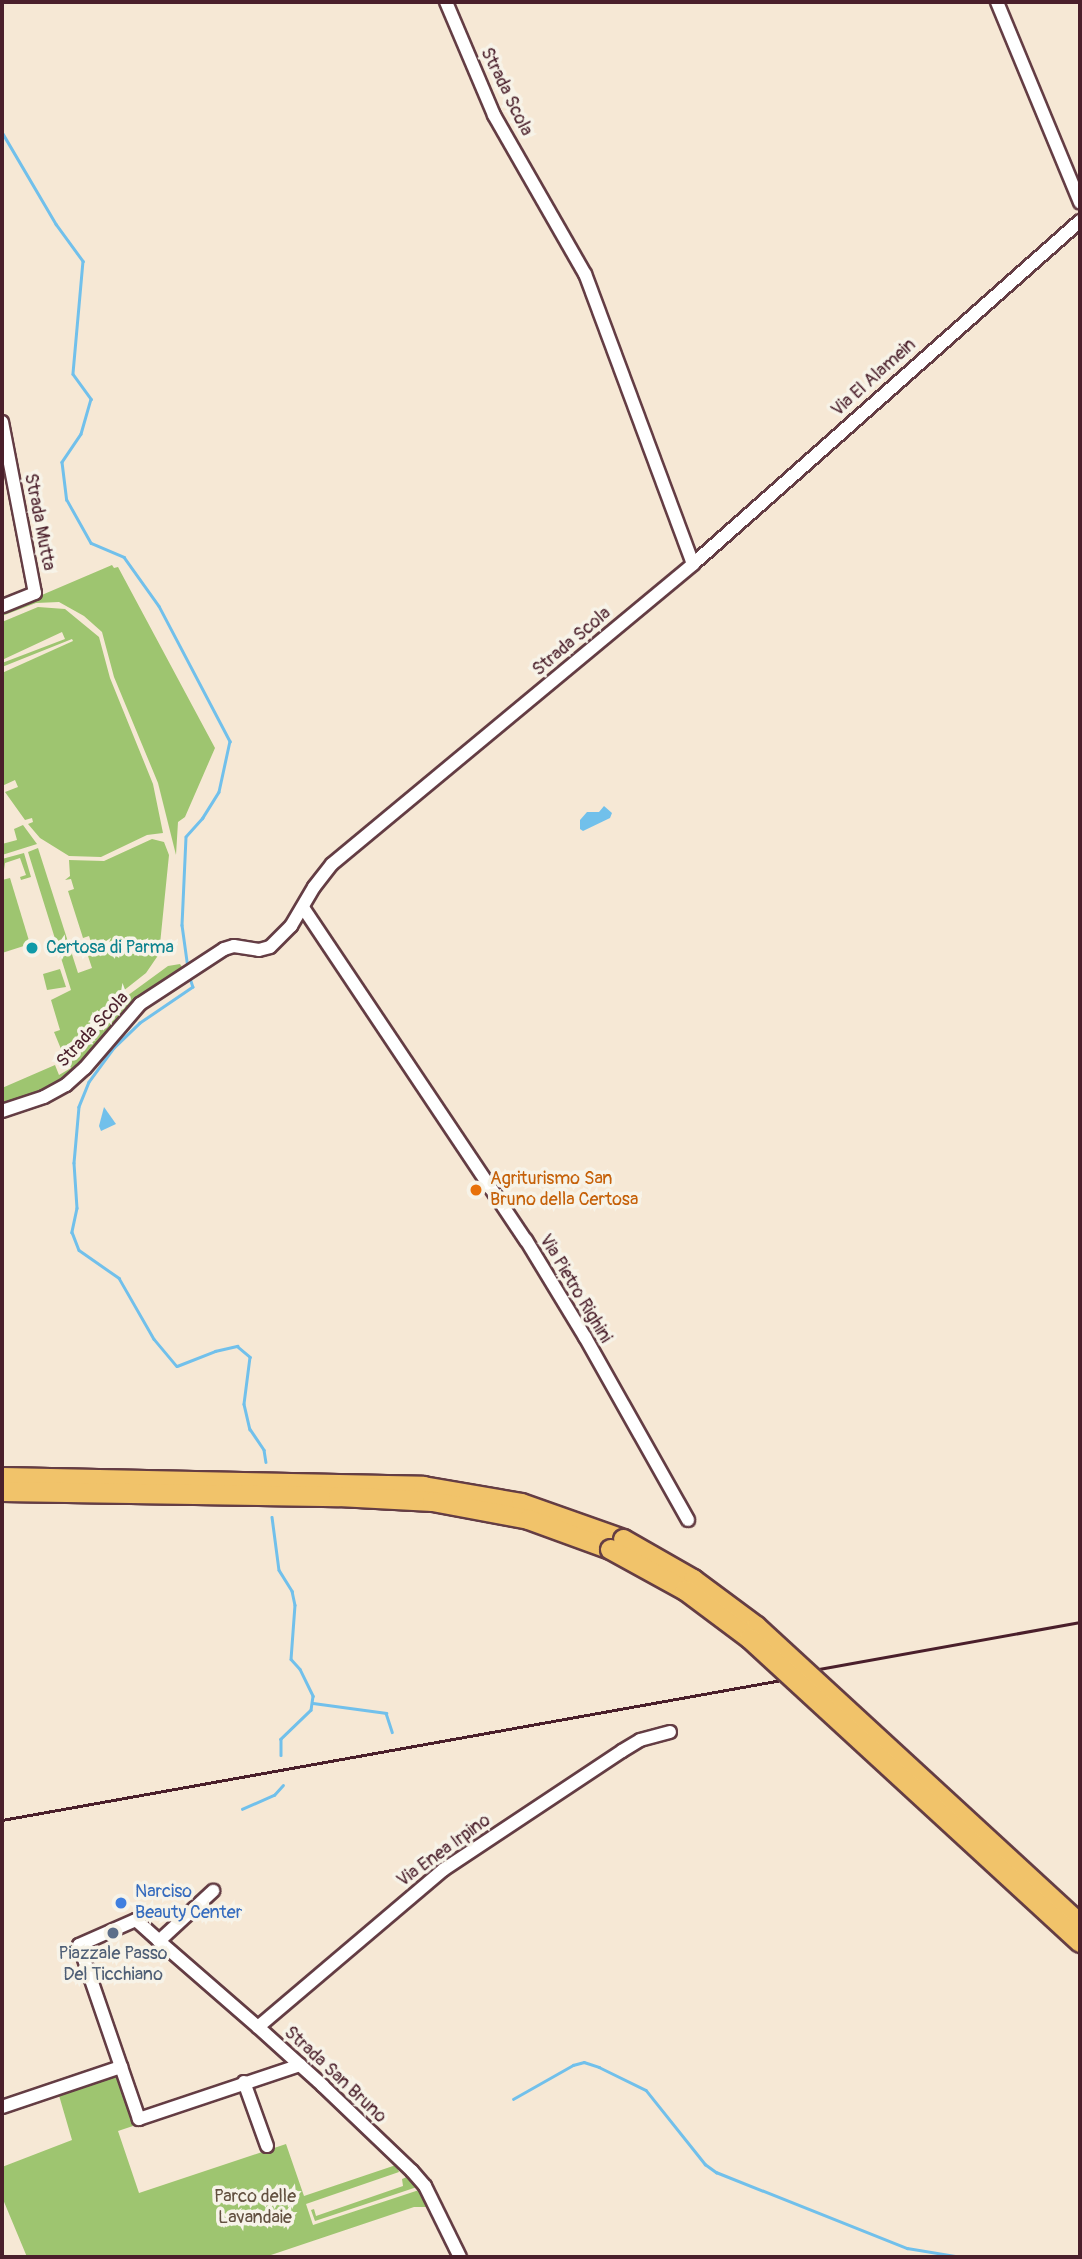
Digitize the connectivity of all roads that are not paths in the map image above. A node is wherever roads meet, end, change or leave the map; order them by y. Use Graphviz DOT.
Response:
graph roads {
  1 [pos="446,2"];
  2 [pos="997,2"];
  3 [pos="1080,202"];
  4 [pos="1080,221"];
  5 [pos="2,422"];
  6 [pos="693,564"];
  7 [pos="2,606"];
  8 [pos="304,909"];
  9 [pos="2,1111"];
  10 [pos="2,1477"];
  11 [pos="2,1491"];
  12 [pos="688,1520"];
  13 [pos="617,1544"];
  14 [pos="670,1732"];
  15 [pos="214,1891"];
  16 [pos="1080,1924"];
  17 [pos="159,1941"];
  18 [pos="1080,1942"];
  19 [pos="258,2027"];
  20 [pos="300,2065"];
  21 [pos="121,2067"];
  22 [pos="244,2082"];
  23 [pos="2,2107"];
  24 [pos="267,2146"];
  25 [pos="460,2257"];
  1 -- 6 [label="street, Strada Scola"];
  2 -- 3 [label="street"];
  4 -- 6 [label="street, Via El Alamein"];
  5 -- 7 [label="street, Strada Mutta"];
  6 -- 8 [label="street, Strada Scola"];
  8 -- 9 [label="street, Strada Scola"];
  8 -- 12 [label="street, Via Pietro Righini"];
  10 -- 13 [label="highway"];
  11 -- 13 [label="highway"];
  13 -- 16 [label="highway, bridge"];
  13 -- 18 [label="highway, bridge"];
  14 -- 19 [label="street, Via Enea Irpino"];
  15 -- 17 [label="street"];
  17 -- 19 [label="street, Strada San Bruno"];
  17 -- 21 [label="street, Strada San Bruno"];
  19 -- 20 [label="street, Strada San Bruno"];
  20 -- 22 [label="street"];
  20 -- 25 [label="street, Strada San Bruno"];
  21 -- 22 [label="street"];
  21 -- 23 [label="street"];
  22 -- 24 [label="street"];
}
